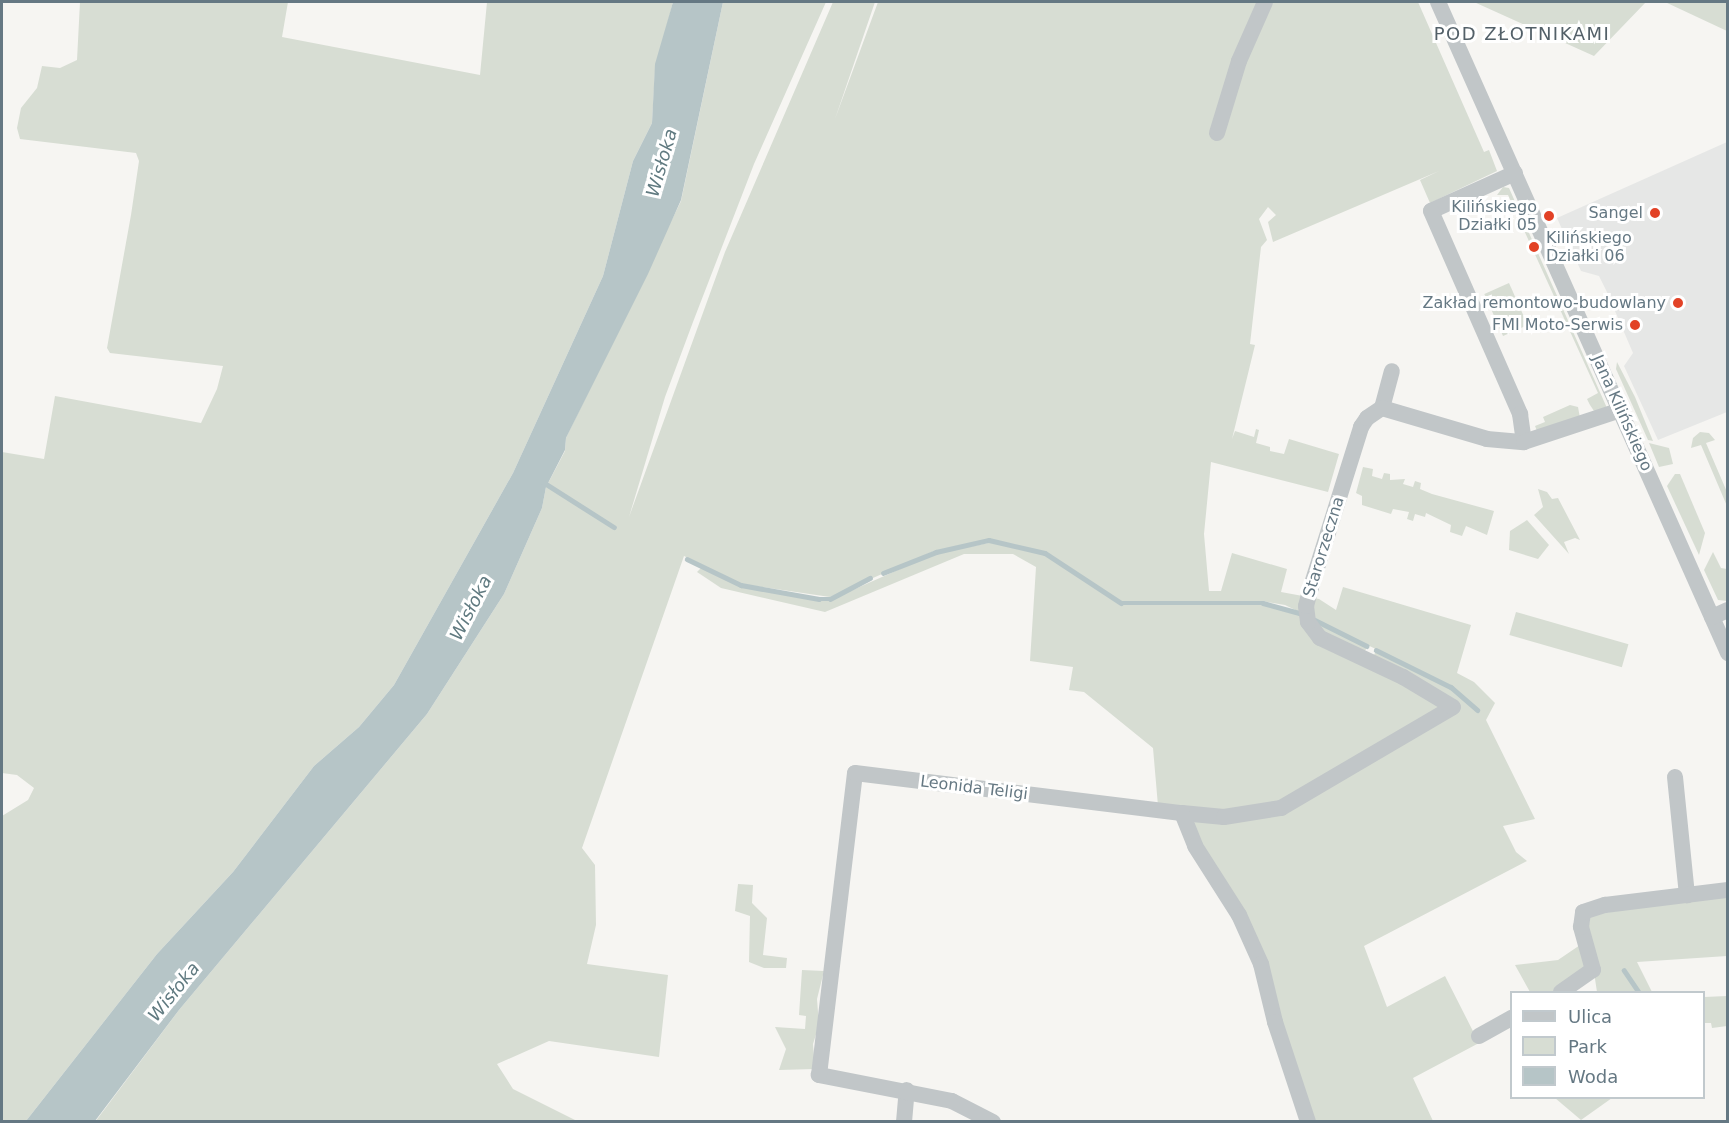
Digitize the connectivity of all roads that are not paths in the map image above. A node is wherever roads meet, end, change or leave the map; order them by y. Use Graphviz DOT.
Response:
graph roads {
  1 [pos="1265,2"];
  2 [pos="1438,2"];
  3 [pos="1217,133"];
  4 [pos="1515,173"];
  5 [pos="1392,371"];
  6 [pos="1382,408"];
  7 [pos="1621,410"];
  8 [pos="1524,442"];
  9 [pos="1728,610"];
  10 [pos="1712,617"];
  11 [pos="1728,653"];
  12 [pos="1675,777"];
  13 [pos="1182,813"];
  14 [pos="1728,890"];
  15 [pos="1687,895"];
  16 [pos="1564,991"];
  17 [pos="1510,1019"];
  18 [pos="1479,1036"];
  19 [pos="907,1090"];
  20 [pos="904,1122"];
  21 [pos="993,1122"];
  22 [pos="1308,1122"];
  1 -- 3 [label="street"];
  2 -- 4 [label="street, Jana Kilińskiego"];
  4 -- 7 [label="street, Jana Kilińskiego"];
  4 -- 8 [label="street"];
  5 -- 6 [label="street"];
  6 -- 8 [label="street"];
  6 -- 13 [label="street, Starorzeczna"];
  7 -- 8 [label="street"];
  7 -- 10 [label="street, Jana Kilińskiego"];
  9 -- 10 [label="street"];
  10 -- 11 [label="street, Jana Kilińskiego"];
  12 -- 15 [label="street"];
  13 -- 19 [label="street, Leonida Teligi"];
  13 -- 22 [label="street"];
  14 -- 15 [label="street"];
  15 -- 16 [label="street"];
  17 -- 18 [label="street"];
  19 -- 20 [label="street"];
  19 -- 21 [label="street"];
}
